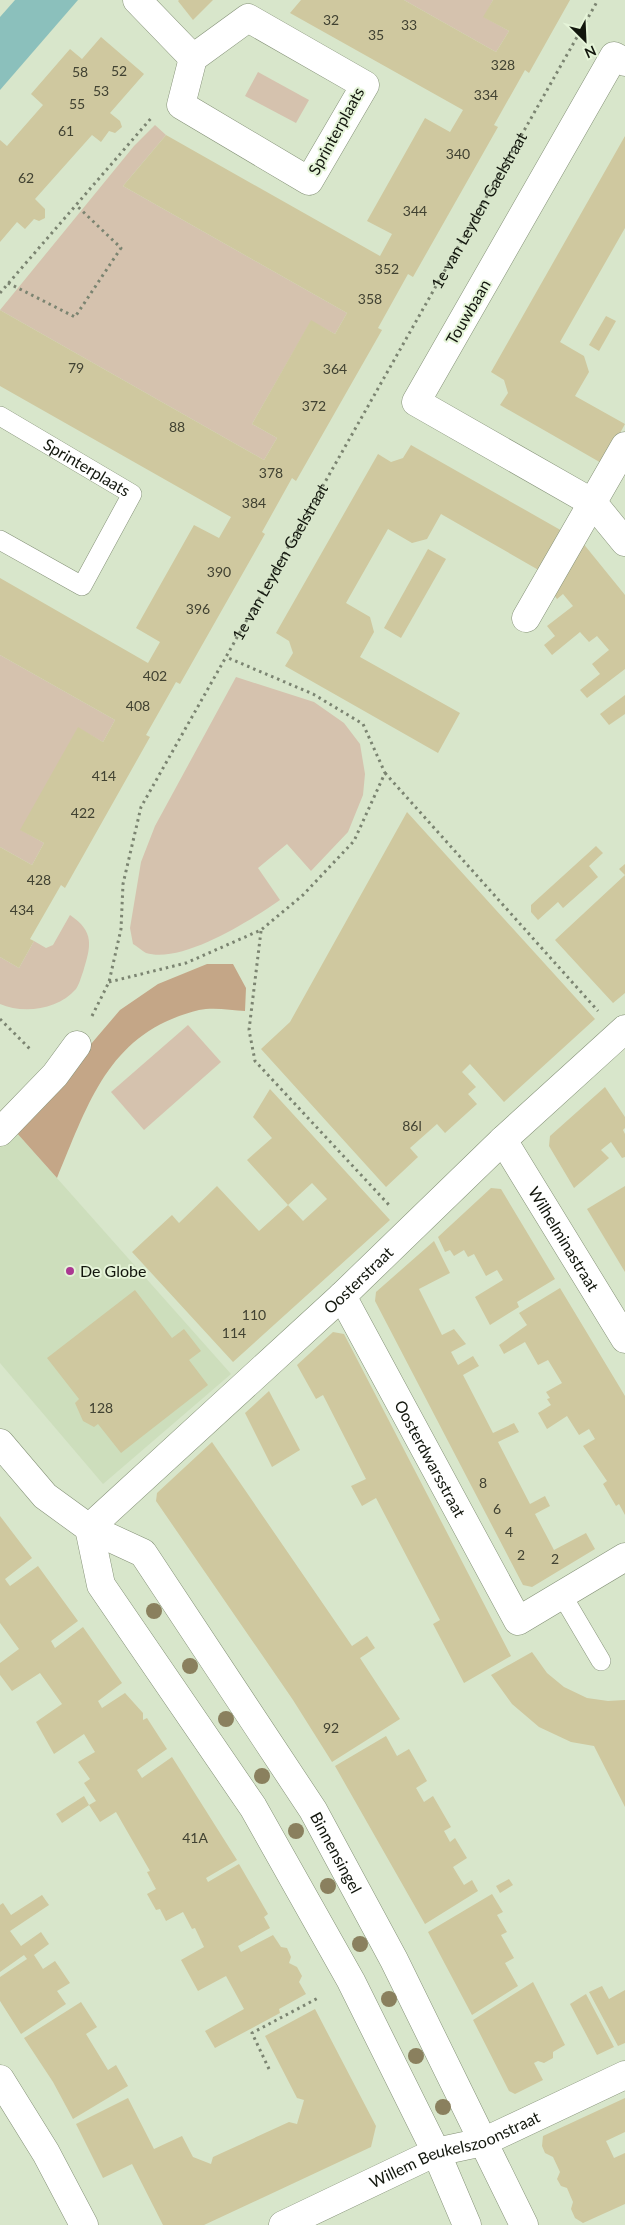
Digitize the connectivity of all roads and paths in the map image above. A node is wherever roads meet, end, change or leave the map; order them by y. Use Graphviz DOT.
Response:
graph roads {
  1 [pos="137,0"];
  2 [pos="598,0"];
  3 [pos="193,58"];
  4 [pos="625,62"];
  5 [pos="181,105"];
  6 [pos="76,205"];
  7 [pos="8,283"];
  8 [pos="0,293"];
  9 [pos="0,416"];
  10 [pos="625,446"];
  11 [pos="593,503"];
  12 [pos="0,540"];
  13 [pos="625,542"];
  14 [pos="526,618"];
  15 [pos="226,658"];
  16 [pos="385,773"];
  17 [pos="261,930"];
  18 [pos="109,982"];
  19 [pos="0,1020"];
  20 [pos="622,1032"];
  21 [pos="77,1045"];
  22 [pos="55,1075"];
  23 [pos="0,1132"];
  24 [pos="503,1140"];
  25 [pos="411,1229"];
  26 [pos="342,1296"];
  27 [pos="625,1339"];
  28 [pos="0,1443"];
  29 [pos="89,1528"];
  30 [pos="625,1557"];
  31 [pos="562,1595"];
  32 [pos="601,1661"];
  33 [pos="320,1997"];
  34 [pos="269,2069"];
  35 [pos="625,2075"];
  36 [pos="0,2079"];
  37 [pos="483,2142"];
  38 [pos="436,2152"];
  39 [pos="84,2225"];
  40 [pos="283,2225"];
  41 [pos="467,2225"];
  42 [pos="524,2225"];
  1 -- 3 [label="street"];
  2 -- 15 [label="path, 1e van Leyden Gaelstraat"];
  3 -- 5 [label="street"];
  3 -- 5 [label="street, Sprinterplaats"];
  4 -- 11 [label="street, Touwbaan"];
  5 -- 6 [label="path"];
  6 -- 7 [label="path"];
  6 -- 7 [label="path"];
  7 -- 8 [label="path"];
  9 -- 12 [label="lane, Sprinterplaats"];
  10 -- 11 [label="street"];
  11 -- 13 [label="street"];
  11 -- 14 [label="street"];
  15 -- 16 [label="path"];
  15 -- 18 [label="path, 1e van Leyden Gaelstraat"];
  16 -- 17 [label="path"];
  16 -- 20 [label="path"];
  17 -- 18 [label="path"];
  17 -- 25 [label="path"];
  18 -- 21 [label="path, 1e van Leyden Gaelstraat"];
  19 -- 22 [label="path"];
  20 -- 24 [label="street, Oosterstraat"];
  21 -- 22 [label="street"];
  22 -- 23 [label="street"];
  24 -- 25 [label="street, Oosterstraat"];
  24 -- 27 [label="street, Wilhelminastraat"];
  25 -- 26 [label="street, Oosterstraat"];
  26 -- 29 [label="street, Oosterstraat"];
  26 -- 31 [label="street, Oosterdwarsstraat"];
  28 -- 29 [label="street, Binnensingel"];
  29 -- 37 [label="street, Binnensingel"];
  29 -- 38 [label="street"];
  30 -- 31 [label="street"];
  31 -- 32 [label="lane"];
  33 -- 34 [label="path"];
  35 -- 37 [label="street, Willem Beukelszoonstraat"];
  36 -- 39 [label="street"];
  37 -- 38 [label="street, Willem Beukelszoonstraat"];
  37 -- 42 [label="street, Binnensingel"];
  38 -- 40 [label="street, Willem Beukelszoonstraat"];
  38 -- 41 [label="street"];
}
